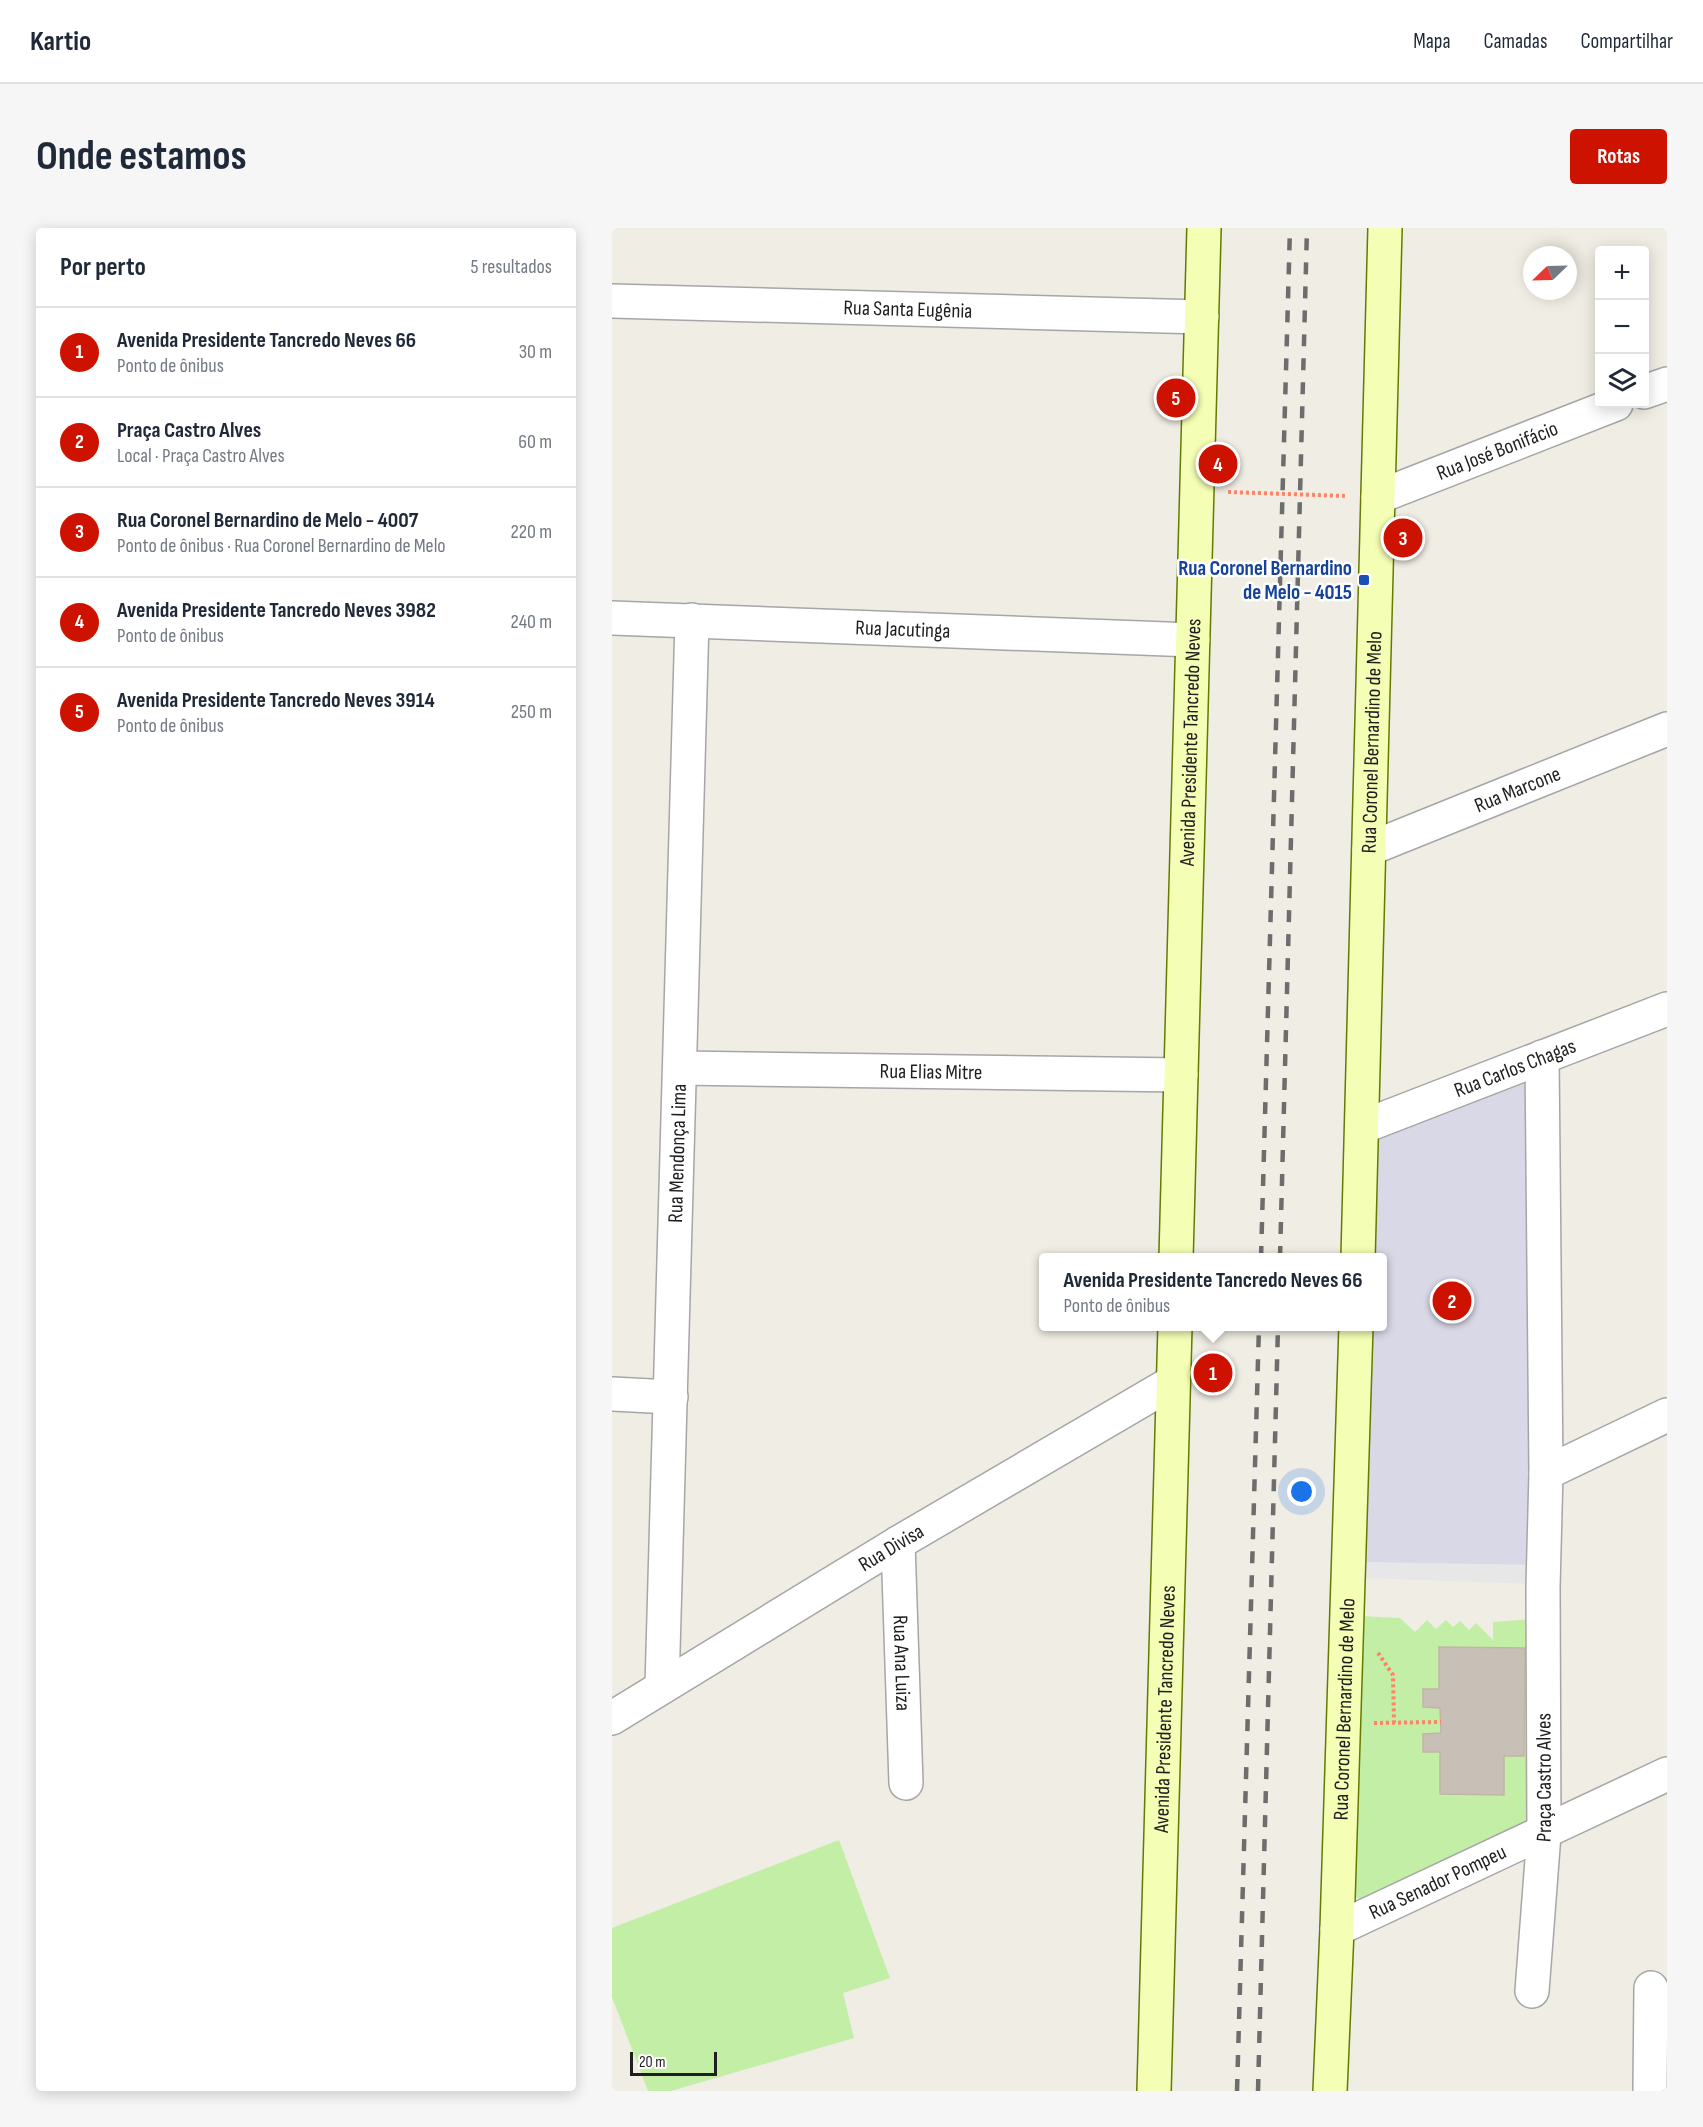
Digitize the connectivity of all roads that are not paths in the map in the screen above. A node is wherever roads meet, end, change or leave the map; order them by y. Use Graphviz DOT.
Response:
graph roads {
  1 [pos="1204,228"];
  2 [pos="1385,228"];
  3 [pos="612,301"];
  4 [pos="1202,317"];
  5 [pos="1667,384"];
  6 [pos="1649,390"];
  7 [pos="1606,408"];
  8 [pos="1378,497"];
  9 [pos="612,618"];
  10 [pos="692,620"];
  11 [pos="1193,640"];
  12 [pos="1667,729"];
  13 [pos="1369,849"];
  14 [pos="1667,1009"];
  15 [pos="1542,1057"];
  16 [pos="681,1068"];
  17 [pos="1181,1075"];
  18 [pos="1362,1127"];
  19 [pos="1176,1253"];
  20 [pos="1358,1253"];
  21 [pos="1175,1331"];
  22 [pos="1356,1331"];
  23 [pos="1173,1382"];
  24 [pos="612,1394"];
  25 [pos="671,1397"];
  26 [pos="1667,1415"];
  27 [pos="1546,1473"];
  28 [pos="898,1543"];
  29 [pos="662,1687"];
  30 [pos="612,1718"];
  31 [pos="1667,1774"];
  32 [pos="906,1783"];
  33 [pos="1544,1834"];
  34 [pos="1337,1929"];
  35 [pos="1651,1988"];
  36 [pos="1532,1992"];
  37 [pos="1154,2091"];
  38 [pos="1330,2091"];
  39 [pos="1650,2091"];
  1 -- 4 [label="main road, Avenida Presidente Tancredo Neves"];
  2 -- 8 [label="main road, Rua Coronel Bernardino de Melo"];
  3 -- 4 [label="street, Rua Santa Eugênia"];
  4 -- 11 [label="main road, Avenida Presidente Tancredo Neves"];
  5 -- 6 [label="street"];
  7 -- 8 [label="street, Rua José Bonifácio"];
  8 -- 13 [label="main road, Rua Coronel Bernardino de Melo"];
  9 -- 10 [label="street, Rua Jacutinga"];
  10 -- 11 [label="street, Rua Jacutinga"];
  10 -- 16 [label="street, Rua Mendonça Lima"];
  11 -- 17 [label="main road, Avenida Presidente Tancredo Neves"];
  12 -- 13 [label="street, Rua Marcone"];
  13 -- 18 [label="main road, Rua Coronel Bernardino de Melo"];
  14 -- 15 [label="street, Rua Carlos Chagas"];
  15 -- 18 [label="street, Rua Carlos Chagas"];
  15 -- 27 [label="street, Praça Castro Alves"];
  16 -- 17 [label="street, Rua Elias Mitre"];
  16 -- 25 [label="street, Rua Mendonça Lima"];
  17 -- 19 [label="main road, Avenida Presidente Tancredo Neves"];
  18 -- 20 [label="main road, Rua Coronel Bernardino de Melo"];
  21 -- 23 [label="main road, Avenida Presidente Tancredo Neves"];
  22 -- 34 [label="main road, Rua Coronel Bernardino de Melo"];
  23 -- 28 [label="street, Rua Divisa"];
  23 -- 37 [label="main road, Avenida Presidente Tancredo Neves"];
  24 -- 25 [label="street"];
  25 -- 29 [label="street, Rua Mendonça Lima"];
  26 -- 27 [label="street"];
  27 -- 33 [label="street, Praça Castro Alves"];
  28 -- 29 [label="street, Rua Divisa"];
  28 -- 32 [label="street, Rua Ana Luiza"];
  29 -- 30 [label="street, Rua Divisa"];
  31 -- 33 [label="street, Rua Senador Pompeu"];
  33 -- 34 [label="street, Rua Senador Pompeu"];
  33 -- 36 [label="street, Praça Castro Alves"];
  34 -- 38 [label="main road, Rua Coronel Bernardino de Melo"];
  35 -- 39 [label="street"];
}
